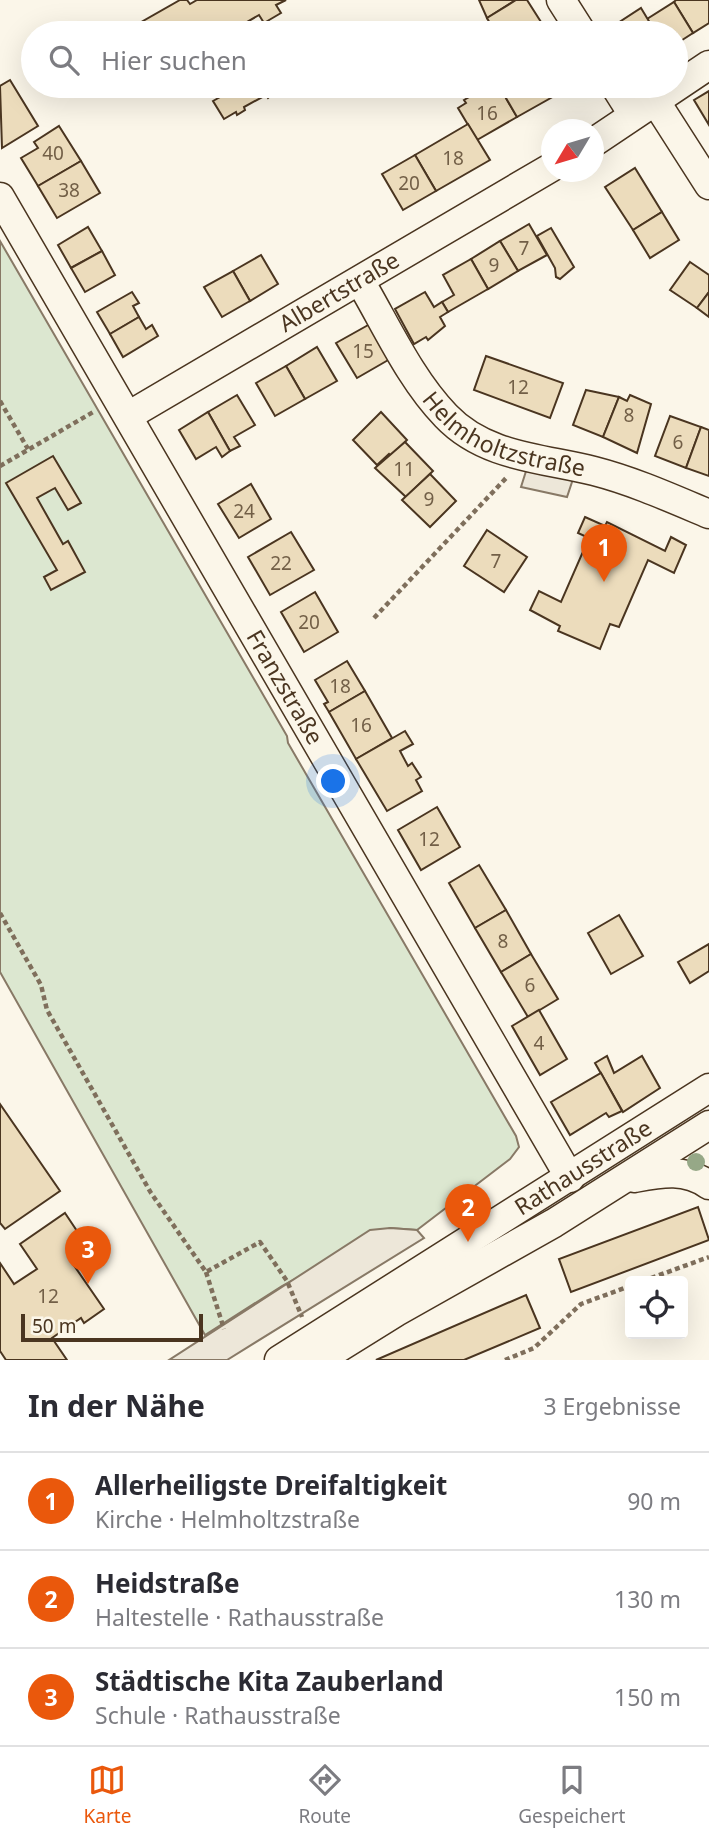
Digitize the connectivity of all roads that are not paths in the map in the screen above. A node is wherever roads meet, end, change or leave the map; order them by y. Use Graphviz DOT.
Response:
graph roads {
  1 [pos="561,0"];
  2 [pos="574,21"];
  3 [pos="709,65"];
  4 [pos="688,78"];
  5 [pos="632,98"];
  6 [pos="656,98"];
  7 [pos="643,106"];
  8 [pos="604,134"];
  9 [pos="541,173"];
  10 [pos="709,185"];
  11 [pos="0,197"];
  12 [pos="360,281"];
  13 [pos="123,408"];
  14 [pos="709,514"];
  15 [pos="709,1088"];
  16 [pos="709,1125"];
  17 [pos="570,1178"];
  18 [pos="624,1180"];
  19 [pos="709,1185"];
  20 [pos="279,1360"];
  21 [pos="319,1360"];
  1 -- 2 [label="street"];
  3 -- 4 [label="street"];
  5 -- 7 [label="street"];
  6 -- 7 [label="street"];
  7 -- 8 [label="street"];
  7 -- 10 [label="street"];
  9 -- 12 [label="street, Albertstraße"];
  11 -- 13 [label="street, Franzstraße"];
  12 -- 13 [label="street, Albertstraße"];
  12 -- 14 [label="street, Helmholtzstraße"];
  13 -- 17 [label="street, Franzstraße"];
  15 -- 17 [label="street, Rathausstraße"];
  16 -- 18 [label="street, Rathausstraße"];
  17 -- 20 [label="street, Rathausstraße"];
  18 -- 19 [label="street"];
  18 -- 21 [label="street, Rathausstraße"];
}
